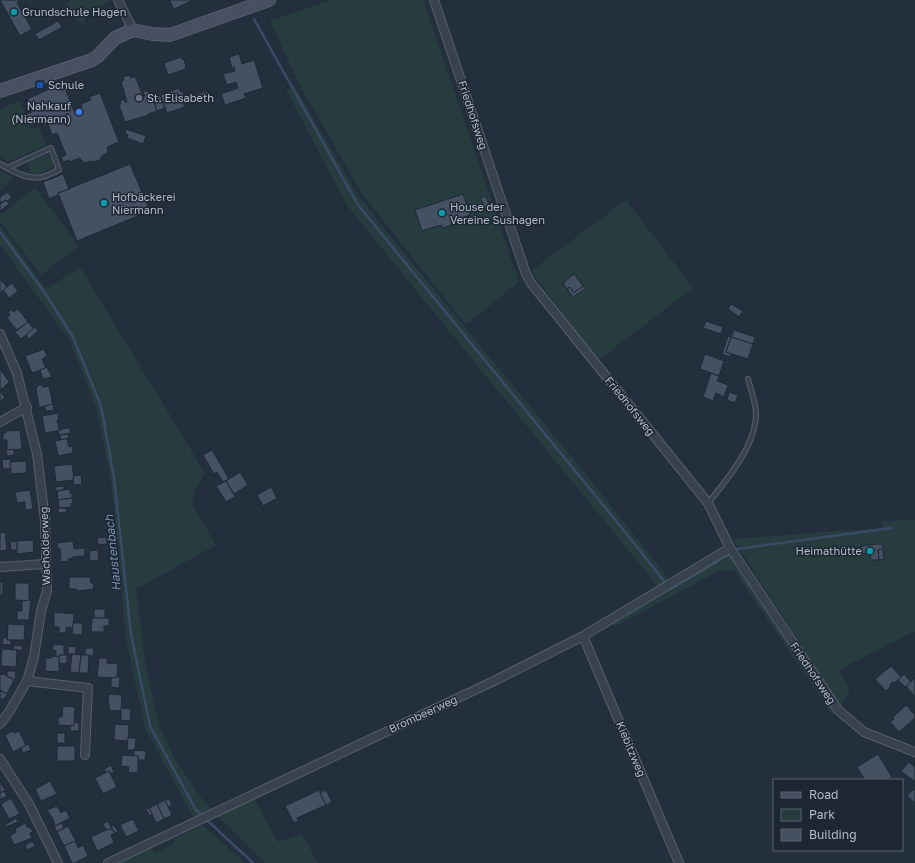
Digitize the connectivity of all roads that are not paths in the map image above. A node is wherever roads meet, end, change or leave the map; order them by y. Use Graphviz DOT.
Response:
graph roads {
  1 [pos="118,0"];
  2 [pos="269,0"];
  3 [pos="434,0"];
  4 [pos="251,3"];
  5 [pos="133,30"];
  6 [pos="0,91"];
  7 [pos="0,164"];
  8 [pos="7,168"];
  9 [pos="0,334"];
  10 [pos="748,379"];
  11 [pos="27,407"];
  12 [pos="0,422"];
  13 [pos="708,503"];
  14 [pos="730,548"];
  15 [pos="45,564"];
  16 [pos="0,567"];
  17 [pos="583,636"];
  18 [pos="27,681"];
  19 [pos="0,724"];
  20 [pos="915,752"];
  21 [pos="85,756"];
  22 [pos="0,759"];
  23 [pos="58,863"];
  24 [pos="108,863"];
  25 [pos="679,863"];
  1 -- 5 [label="street"];
  2 -- 4 [label="street"];
  3 -- 13 [label="street, Friedhofsweg"];
  4 -- 5 [label="street"];
  5 -- 6 [label="street"];
  7 -- 8 [label="lane"];
  8 -- 8 [label="lane"];
  9 -- 11 [label="street, Wacholderweg"];
  10 -- 13 [label="lane"];
  11 -- 12 [label="street"];
  11 -- 15 [label="street, Wacholderweg"];
  13 -- 14 [label="street, Friedhofsweg"];
  14 -- 17 [label="street, Brombeerweg"];
  14 -- 20 [label="street, Friedhofsweg"];
  15 -- 16 [label="street"];
  15 -- 18 [label="street, Wacholderweg"];
  17 -- 24 [label="street, Brombeerweg"];
  17 -- 25 [label="street, Kiebitzweg"];
  18 -- 19 [label="street, Wacholderweg"];
  18 -- 21 [label="street"];
  22 -- 23 [label="street"];
}
